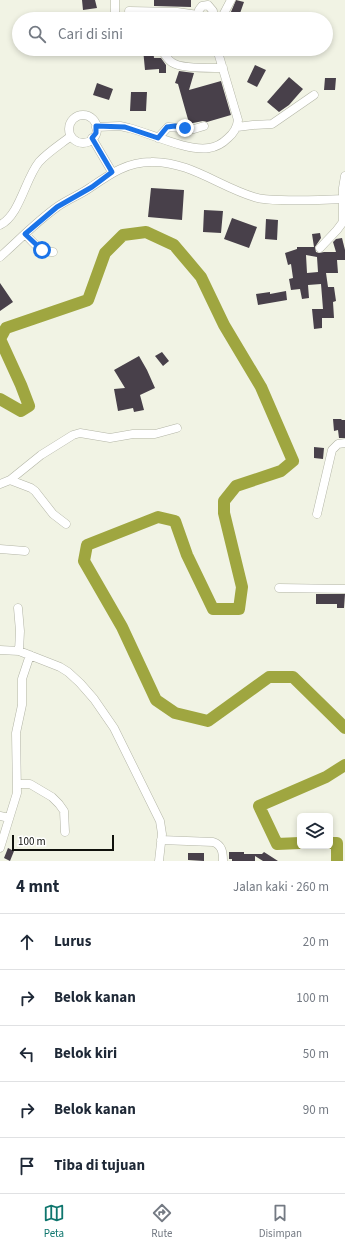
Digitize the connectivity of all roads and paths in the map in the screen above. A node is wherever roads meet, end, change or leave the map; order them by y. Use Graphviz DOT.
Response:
graph roads {
  1 [pos="115,0"];
  2 [pos="231,0"];
  3 [pos="129,11"];
  4 [pos="116,12"];
  5 [pos="183,12"];
  6 [pos="200,12"];
  7 [pos="213,12"];
  8 [pos="225,12"];
  9 [pos="165,56"];
  10 [pos="220,56"];
  11 [pos="223,68"];
  12 [pos="314,95"];
  13 [pos="96,126"];
  14 [pos="204,126"];
  15 [pos="237,127"];
  16 [pos="71,136"];
  17 [pos="92,138"];
  18 [pos="158,138"];
  19 [pos="112,172"];
  20 [pos="345,176"];
  21 [pos="344,199"];
  22 [pos="0,225"];
  23 [pos="25,234"];
  24 [pos="320,248"];
  25 [pos="54,252"];
  26 [pos="0,257"];
  27 [pos="177,428"];
  28 [pos="345,443"];
  29 [pos="10,480"];
  30 [pos="0,484"];
  31 [pos="316,514"];
  32 [pos="66,524"];
  33 [pos="0,549"];
  34 [pos="25,551"];
  35 [pos="279,588"];
  36 [pos="345,589"];
  37 [pos="18,608"];
  38 [pos="0,650"];
  39 [pos="19,652"];
  40 [pos="30,655"];
  41 [pos="17,784"];
  42 [pos="0,816"];
  43 [pos="9,818"];
  44 [pos="66,832"];
  45 [pos="161,840"];
  46 [pos="0,848"];
  47 [pos="159,861"];
  48 [pos="224,861"];
  1 -- 4 [label="street"];
  2 -- 8 [label="street"];
  3 -- 5 [label="street"];
  6 -- 7 [label="street"];
  9 -- 11 [label="street"];
  10 -- 11 [label="street"];
  11 -- 15 [label="street"];
  12 -- 15 [label="street"];
  13 -- 16 [label="street"];
  13 -- 17 [label="street"];
  13 -- 18 [label="street"];
  14 -- 18 [label="street"];
  15 -- 18 [label="street"];
  16 -- 17 [label="street"];
  16 -- 22 [label="street"];
  17 -- 19 [label="street"];
  19 -- 21 [label="street"];
  19 -- 23 [label="street"];
  20 -- 21 [label="street"];
  21 -- 24 [label="street"];
  23 -- 25 [label="street"];
  23 -- 26 [label="street"];
  27 -- 29 [label="street"];
  28 -- 31 [label="street"];
  29 -- 30 [label="street"];
  29 -- 32 [label="street"];
  33 -- 34 [label="street"];
  35 -- 36 [label="street"];
  37 -- 39 [label="street"];
  38 -- 39 [label="street"];
  39 -- 40 [label="street"];
  40 -- 41 [label="street"];
  40 -- 45 [label="street"];
  41 -- 43 [label="street"];
  41 -- 44 [label="street"];
  42 -- 43 [label="street"];
  43 -- 46 [label="street"];
  45 -- 47 [label="street"];
  45 -- 48 [label="street"];
}
